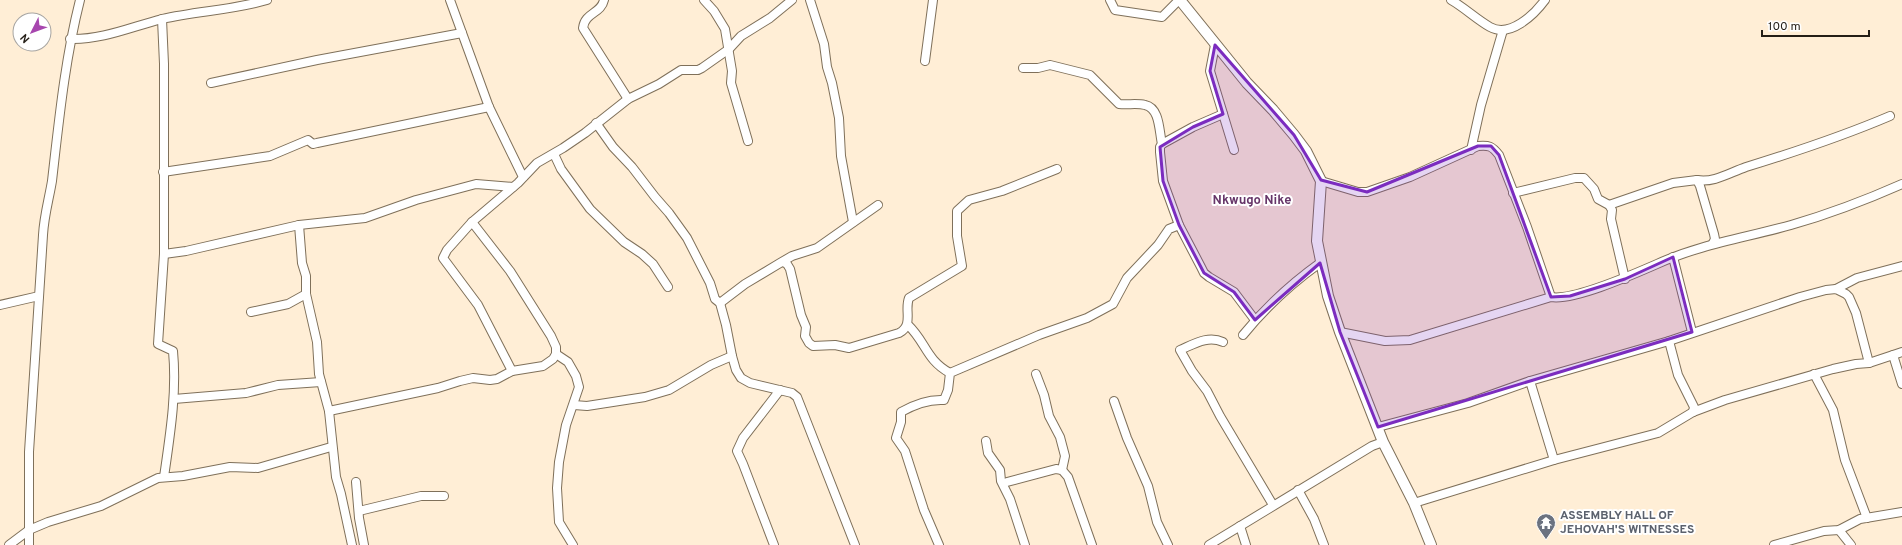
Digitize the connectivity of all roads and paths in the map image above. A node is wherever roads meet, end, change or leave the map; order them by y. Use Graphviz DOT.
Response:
graph roads {
  1 [pos="80,0"];
  2 [pos="267,0"];
  3 [pos="450,0"];
  4 [pos="604,0"];
  5 [pos="704,0"];
  6 [pos="792,0"];
  7 [pos="810,0"];
  8 [pos="933,0"];
  9 [pos="1110,0"];
  10 [pos="1180,0"];
  11 [pos="1451,0"];
  12 [pos="1545,0"];
  13 [pos="162,19"];
  14 [pos="1503,30"];
  15 [pos="462,33"];
  16 [pos="70,39"];
  17 [pos="1215,45"];
  18 [pos="729,49"];
  19 [pos="924,61"];
  20 [pos="1023,68"];
  21 [pos="211,83"];
  22 [pos="628,99"];
  23 [pos="489,107"];
  24 [pos="1223,114"];
  25 [pos="1890,116"];
  26 [pos="596,123"];
  27 [pos="748,141"];
  28 [pos="1162,144"];
  29 [pos="1234,150"];
  30 [pos="1471,150"];
  31 [pos="554,154"];
  32 [pos="1057,169"];
  33 [pos="163,172"];
  34 [pos="523,176"];
  35 [pos="1697,180"];
  36 [pos="1321,181"];
  37 [pos="1902,184"];
  38 [pos="513,187"];
  39 [pos="1513,193"];
  40 [pos="1609,205"];
  41 [pos="878,206"];
  42 [pos="472,222"];
  43 [pos="853,222"];
  44 [pos="1179,224"];
  45 [pos="299,225"];
  46 [pos="1713,243"];
  47 [pos="164,254"];
  48 [pos="1673,257"];
  49 [pos="783,262"];
  50 [pos="1320,263"];
  51 [pos="1902,266"];
  52 [pos="1625,279"];
  53 [pos="668,287"];
  54 [pos="1836,289"];
  55 [pos="306,294"];
  56 [pos="39,296"];
  57 [pos="1551,297"];
  58 [pos="720,303"];
  59 [pos="0,306"];
  60 [pos="251,312"];
  61 [pos="1255,320"];
  62 [pos="908,325"];
  63 [pos="1340,332"];
  64 [pos="1692,332"];
  65 [pos="1243,335"];
  66 [pos="1669,340"];
  67 [pos="1222,342"];
  68 [pos="1902,352"];
  69 [pos="556,354"];
  70 [pos="1893,355"];
  71 [pos="732,356"];
  72 [pos="1869,363"];
  73 [pos="512,371"];
  74 [pos="950,373"];
  75 [pos="1036,374"];
  76 [pos="1814,374"];
  77 [pos="1530,381"];
  78 [pos="321,382"];
  79 [pos="1902,384"];
  80 [pos="780,390"];
  81 [pos="174,399"];
  82 [pos="1114,400"];
  83 [pos="574,405"];
  84 [pos="328,411"];
  85 [pos="1693,412"];
  86 [pos="1378,427"];
  87 [pos="986,441"];
  88 [pos="1383,442"];
  89 [pos="331,447"];
  90 [pos="1554,460"];
  91 [pos="1062,470"];
  92 [pos="164,477"];
  93 [pos="356,482"];
  94 [pos="1007,482"];
  95 [pos="1298,490"];
  96 [pos="444,496"];
  97 [pos="1414,503"];
  98 [pos="1273,505"];
  99 [pos="358,511"];
  100 [pos="1902,512"];
  101 [pos="1867,518"];
  102 [pos="1240,526"];
  103 [pos="29,530"];
  104 [pos="1838,530"];
  105 [pos="9,545"];
  106 [pos="29,545"];
  107 [pos="352,545"];
  108 [pos="364,545"];
  109 [pos="573,545"];
  110 [pos="774,545"];
  111 [pos="855,545"];
  112 [pos="939,545"];
  113 [pos="1025,545"];
  114 [pos="1092,545"];
  115 [pos="1168,545"];
  116 [pos="1209,545"];
  117 [pos="1246,545"];
  118 [pos="1324,545"];
  119 [pos="1431,545"];
  120 [pos="1774,545"];
  121 [pos="1851,545"];
  1 -- 16 [label="street"];
  2 -- 13 [label="street"];
  3 -- 15 [label="street"];
  4 -- 22 [label="street"];
  5 -- 18 [label="street"];
  6 -- 18 [label="street"];
  7 -- 43 [label="street"];
  8 -- 19 [label="street"];
  9 -- 10 [label="street"];
  10 -- 17 [label="street"];
  11 -- 14 [label="street"];
  12 -- 14 [label="street"];
  13 -- 16 [label="street"];
  13 -- 33 [label="street"];
  14 -- 30 [label="street"];
  15 -- 21 [label="street"];
  15 -- 23 [label="street"];
  16 -- 56 [label="street"];
  17 -- 24 [label="street"];
  17 -- 36 [label="street"];
  18 -- 22 [label="street"];
  18 -- 27 [label="street"];
  20 -- 28 [label="street"];
  22 -- 26 [label="street"];
  23 -- 33 [label="street"];
  23 -- 34 [label="street"];
  24 -- 28 [label="street"];
  24 -- 29 [label="street"];
  25 -- 35 [label="street"];
  26 -- 31 [label="street"];
  26 -- 58 [label="street"];
  28 -- 44 [label="street"];
  30 -- 36 [label="street"];
  30 -- 39 [label="street"];
  31 -- 34 [label="street"];
  31 -- 53 [label="street"];
  32 -- 62 [label="street"];
  33 -- 47 [label="street"];
  34 -- 38 [label="street"];
  35 -- 40 [label="street"];
  35 -- 46 [label="street"];
  36 -- 50 [label="street"];
  37 -- 46 [label="street"];
  38 -- 42 [label="street"];
  38 -- 45 [label="street"];
  39 -- 40 [label="street"];
  39 -- 57 [label="street"];
  40 -- 52 [label="street"];
  41 -- 43 [label="street"];
  42 -- 69 [label="street"];
  42 -- 73 [label="street"];
  43 -- 49 [label="street"];
  44 -- 61 [label="street"];
  44 -- 74 [label="street"];
  45 -- 47 [label="street"];
  45 -- 55 [label="street"];
  46 -- 48 [label="street"];
  47 -- 81 [label="street"];
  48 -- 52 [label="street"];
  48 -- 64 [label="street"];
  49 -- 58 [label="street"];
  49 -- 62 [label="street"];
  50 -- 61 [label="street"];
  50 -- 63 [label="street"];
  51 -- 54 [label="street"];
  52 -- 57 [label="street"];
  54 -- 64 [label="street"];
  54 -- 72 [label="street"];
  55 -- 60 [label="street"];
  55 -- 78 [label="street"];
  56 -- 59 [label="street"];
  56 -- 103 [label="street"];
  57 -- 63 [label="street"];
  58 -- 71 [label="street"];
  61 -- 65 [label="street"];
  62 -- 74 [label="street"];
  63 -- 86 [label="street"];
  64 -- 66 [label="street"];
  66 -- 77 [label="street"];
  66 -- 85 [label="street"];
  67 -- 98 [label="street"];
  68 -- 70 [label="street"];
  69 -- 73 [label="street"];
  69 -- 83 [label="street"];
  70 -- 72 [label="street"];
  70 -- 79 [label="street"];
  71 -- 80 [label="street"];
  71 -- 83 [label="street"];
  72 -- 76 [label="street"];
  73 -- 84 [label="street"];
  74 -- 112 [label="street"];
  75 -- 91 [label="street"];
  76 -- 85 [label="street"];
  76 -- 101 [label="street"];
  77 -- 86 [label="street"];
  77 -- 90 [label="street"];
  78 -- 81 [label="street"];
  78 -- 84 [label="street"];
  80 -- 110 [label="street"];
  80 -- 111 [label="street"];
  81 -- 92 [label="street"];
  82 -- 115 [label="street"];
  83 -- 109 [label="street"];
  84 -- 89 [label="street"];
  85 -- 90 [label="street"];
  86 -- 88 [label="street"];
  87 -- 113 [label="street"];
  88 -- 95 [label="street"];
  88 -- 97 [label="street"];
  89 -- 92 [label="street"];
  89 -- 107 [label="street"];
  90 -- 97 [label="street"];
  91 -- 94 [label="street"];
  91 -- 114 [label="street"];
  92 -- 103 [label="street"];
  93 -- 99 [label="street"];
  95 -- 98 [label="street"];
  95 -- 118 [label="street"];
  96 -- 99 [label="street"];
  97 -- 119 [label="street"];
  98 -- 102 [label="street"];
  99 -- 108 [label="street"];
  100 -- 101 [label="street"];
  101 -- 104 [label="street"];
  102 -- 116 [label="street"];
  102 -- 117 [label="street"];
  103 -- 105 [label="street"];
  103 -- 106 [label="street"];
  104 -- 120 [label="street"];
  104 -- 121 [label="street"];
}
